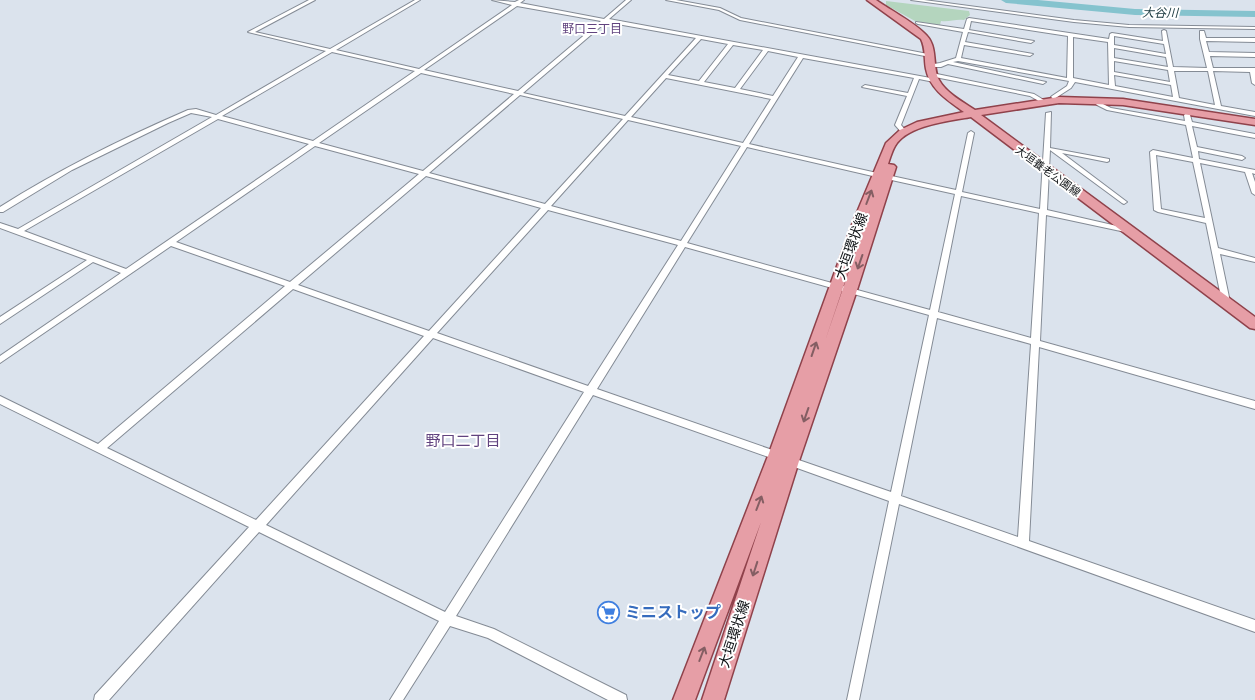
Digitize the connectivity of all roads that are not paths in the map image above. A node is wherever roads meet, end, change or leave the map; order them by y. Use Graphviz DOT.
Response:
graph roads {
  1 [pos="313,0"];
  2 [pos="418,0"];
  3 [pos="494,0"];
  4 [pos="522,0"];
  5 [pos="629,0"];
  6 [pos="668,0"];
  7 [pos="871,0"];
  8 [pos="913,0"];
  9 [pos="516,4"];
  10 [pos="604,20"];
  11 [pos="918,23"];
  12 [pos="1032,28"];
  13 [pos="1255,28"];
  14 [pos="966,31"];
  15 [pos="1164,31"];
  16 [pos="1202,32"];
  17 [pos="1071,34"];
  18 [pos="700,37"];
  19 [pos="1203,39"];
  20 [pos="1255,40"];
  21 [pos="1031,41"];
  22 [pos="962,43"];
  23 [pos="1166,43"];
  24 [pos="732,44"];
  25 [pos="1111,44"];
  26 [pos="766,50"];
  27 [pos="329,52"];
  28 [pos="1030,54"];
  29 [pos="1206,54"];
  30 [pos="1255,55"];
  31 [pos="801,56"];
  32 [pos="1168,56"];
  33 [pos="958,59"];
  34 [pos="1111,59"];
  35 [pos="948,63"];
  36 [pos="931,69"];
  37 [pos="1171,69"];
  38 [pos="1210,70"];
  39 [pos="1253,70"];
  40 [pos="1028,71"];
  41 [pos="418,72"];
  42 [pos="1111,73"];
  43 [pos="664,76"];
  44 [pos="917,77"];
  45 [pos="1072,80"];
  46 [pos="1043,82"];
  47 [pos="700,83"];
  48 [pos="1255,83"];
  49 [pos="1174,84"];
  50 [pos="865,87"];
  51 [pos="1112,87"];
  52 [pos="737,90"];
  53 [pos="517,94"];
  54 [pos="910,95"];
  55 [pos="775,98"];
  56 [pos="1176,100"];
  57 [pos="1049,104"];
  58 [pos="1219,108"];
  59 [pos="1255,114"];
  60 [pos="218,117"];
  61 [pos="975,117"];
  62 [pos="626,118"];
  63 [pos="1255,122"];
  64 [pos="1188,123"];
  65 [pos="1255,126"];
  66 [pos="904,132"];
  67 [pos="971,133"];
  68 [pos="1255,136"];
  69 [pos="1255,141"];
  70 [pos="314,143"];
  71 [pos="745,145"];
  72 [pos="1049,148"];
  73 [pos="1193,148"];
  74 [pos="1242,158"];
  75 [pos="1107,160"];
  76 [pos="1195,160"];
  77 [pos="1045,169"];
  78 [pos="1252,171"];
  79 [pos="423,173"];
  80 [pos="882,176"];
  81 [pos="1255,193"];
  82 [pos="958,194"];
  83 [pos="1124,202"];
  84 [pos="546,207"];
  85 [pos="0,210"];
  86 [pos="1042,213"];
  87 [pos="1208,221"];
  88 [pos="0,225"];
  89 [pos="20,231"];
  90 [pos="1130,231"];
  91 [pos="170,243"];
  92 [pos="682,245"];
  93 [pos="1215,250"];
  94 [pos="93,259"];
  95 [pos="1255,260"];
  96 [pos="127,272"];
  97 [pos="292,285"];
  98 [pos="836,286"];
  99 [pos="850,290"];
  100 [pos="1226,302"];
  101 [pos="933,314"];
  102 [pos="0,321"];
  103 [pos="1255,324"];
  104 [pos="431,335"];
  105 [pos="1034,344"];
  106 [pos="0,360"];
  107 [pos="591,390"];
  108 [pos="0,400"];
  109 [pos="1255,405"];
  110 [pos="100,449"];
  111 [pos="784,459"];
  112 [pos="896,498"];
  113 [pos="259,526"];
  114 [pos="1023,544"];
  115 [pos="447,619"];
  116 [pos="1255,626"];
  117 [pos="100,700"];
  118 [pos="396,700"];
  119 [pos="621,700"];
  120 [pos="684,700"];
  121 [pos="713,700"];
  122 [pos="852,700"];
  1 -- 27 [label="street"];
  2 -- 27 [label="street"];
  3 -- 9 [label="street"];
  4 -- 9 [label="street"];
  5 -- 10 [label="street"];
  6 -- 36 [label="street"];
  7 -- 36 [label="main road, 大垣養老公園線"];
  8 -- 13 [label="street"];
  9 -- 10 [label="street"];
  9 -- 41 [label="street"];
  10 -- 18 [label="street"];
  10 -- 53 [label="street"];
  11 -- 14 [label="street"];
  12 -- 14 [label="street"];
  12 -- 17 [label="street"];
  12 -- 21 [label="street"];
  14 -- 21 [label="street"];
  14 -- 22 [label="street"];
  15 -- 23 [label="street"];
  16 -- 19 [label="street"];
  17 -- 25 [label="street"];
  17 -- 45 [label="street"];
  18 -- 24 [label="street"];
  18 -- 43 [label="street"];
  19 -- 20 [label="street"];
  19 -- 29 [label="street"];
  21 -- 28 [label="street"];
  22 -- 28 [label="street"];
  22 -- 33 [label="street"];
  23 -- 25 [label="street"];
  23 -- 32 [label="street"];
  24 -- 26 [label="street"];
  24 -- 47 [label="street"];
  25 -- 32 [label="street"];
  25 -- 34 [label="street"];
  26 -- 31 [label="street"];
  26 -- 52 [label="street"];
  27 -- 41 [label="street"];
  27 -- 60 [label="street"];
  28 -- 40 [label="street"];
  29 -- 30 [label="street"];
  29 -- 38 [label="street"];
  31 -- 44 [label="street"];
  31 -- 55 [label="street"];
  32 -- 37 [label="street"];
  33 -- 35 [label="street"];
  33 -- 40 [label="street"];
  34 -- 37 [label="street"];
  34 -- 42 [label="street"];
  35 -- 36 [label="street"];
  35 -- 46 [label="street"];
  36 -- 44 [label="street"];
  36 -- 57 [label="street"];
  36 -- 61 [label="main road, 大垣養老公園線"];
  37 -- 38 [label="street"];
  37 -- 49 [label="street"];
  38 -- 39 [label="street"];
  38 -- 58 [label="street"];
  39 -- 48 [label="street"];
  40 -- 45 [label="street"];
  41 -- 53 [label="street"];
  41 -- 70 [label="street"];
  42 -- 49 [label="street"];
  42 -- 51 [label="street"];
  43 -- 47 [label="street"];
  43 -- 62 [label="street"];
  44 -- 54 [label="street"];
  45 -- 51 [label="street"];
  45 -- 57 [label="street"];
  47 -- 52 [label="street"];
  49 -- 56 [label="street"];
  50 -- 54 [label="street"];
  51 -- 56 [label="street"];
  52 -- 55 [label="street"];
  53 -- 62 [label="street"];
  53 -- 79 [label="street"];
  54 -- 66 [label="street"];
  55 -- 71 [label="street"];
  56 -- 58 [label="street"];
  57 -- 61 [label="main road, 大垣環状線"];
  57 -- 63 [label="main road, 大垣環状線"];
  57 -- 72 [label="street"];
  58 -- 59 [label="street"];
  60 -- 70 [label="street"];
  60 -- 85 [label="street"];
  60 -- 89 [label="street"];
  61 -- 64 [label="main road, 大垣環状線"];
  61 -- 66 [label="main road, 大垣環状線"];
  61 -- 77 [label="main road, 大垣養老公園線"];
  61 -- 80 [label="main road, 大垣環状線"];
  62 -- 71 [label="street"];
  62 -- 84 [label="street"];
  64 -- 65 [label="main road, 大垣環状線"];
  64 -- 68 [label="street"];
  64 -- 69 [label="street"];
  64 -- 73 [label="street"];
  66 -- 80 [label="main road, 大垣環状線"];
  67 -- 82 [label="street"];
  70 -- 79 [label="street"];
  70 -- 91 [label="street"];
  71 -- 80 [label="street"];
  71 -- 92 [label="street"];
  72 -- 75 [label="street"];
  72 -- 77 [label="street"];
  72 -- 83 [label="street"];
  73 -- 74 [label="street"];
  73 -- 76 [label="street"];
  76 -- 78 [label="street"];
  76 -- 87 [label="street"];
  76 -- 87 [label="street"];
  77 -- 86 [label="street"];
  77 -- 90 [label="main road, 大垣養老公園線"];
  78 -- 81 [label="street"];
  79 -- 84 [label="street"];
  79 -- 97 [label="street"];
  80 -- 82 [label="street"];
  98 -- 80 [label="main road, 大垣環状線, one-way"];
  80 -- 99 [label="main road, 大垣環状線, one-way"];
  82 -- 86 [label="street"];
  82 -- 101 [label="street"];
  84 -- 92 [label="street"];
  84 -- 104 [label="street"];
  86 -- 90 [label="street"];
  86 -- 105 [label="street"];
  87 -- 93 [label="street"];
  88 -- 89 [label="street"];
  89 -- 94 [label="street"];
  90 -- 100 [label="main road, 大垣養老公園線"];
  91 -- 96 [label="street"];
  91 -- 97 [label="street"];
  92 -- 98 [label="street"];
  92 -- 107 [label="street"];
  93 -- 95 [label="street"];
  93 -- 100 [label="street"];
  94 -- 96 [label="street"];
  94 -- 102 [label="street"];
  96 -- 106 [label="street"];
  97 -- 104 [label="street"];
  97 -- 110 [label="street"];
  98 -- 99 [label="street"];
  111 -- 98 [label="main road, 大垣環状線, one-way"];
  99 -- 101 [label="street"];
  99 -- 111 [label="main road, 大垣環状線, one-way"];
  100 -- 103 [label="main road, 大垣養老公園線"];
  101 -- 105 [label="street"];
  101 -- 112 [label="street"];
  104 -- 107 [label="street"];
  104 -- 113 [label="street"];
  105 -- 109 [label="street"];
  105 -- 114 [label="street"];
  107 -- 111 [label="street"];
  107 -- 115 [label="street"];
  108 -- 110 [label="street"];
  110 -- 113 [label="street"];
  111 -- 112 [label="street"];
  120 -- 111 [label="main road, 大垣環状線, one-way"];
  111 -- 121 [label="main road, 大垣環状線, one-way"];
  112 -- 114 [label="street"];
  112 -- 122 [label="street"];
  113 -- 115 [label="street"];
  113 -- 117 [label="street"];
  114 -- 116 [label="street"];
  115 -- 118 [label="street"];
  115 -- 119 [label="street"];
}
